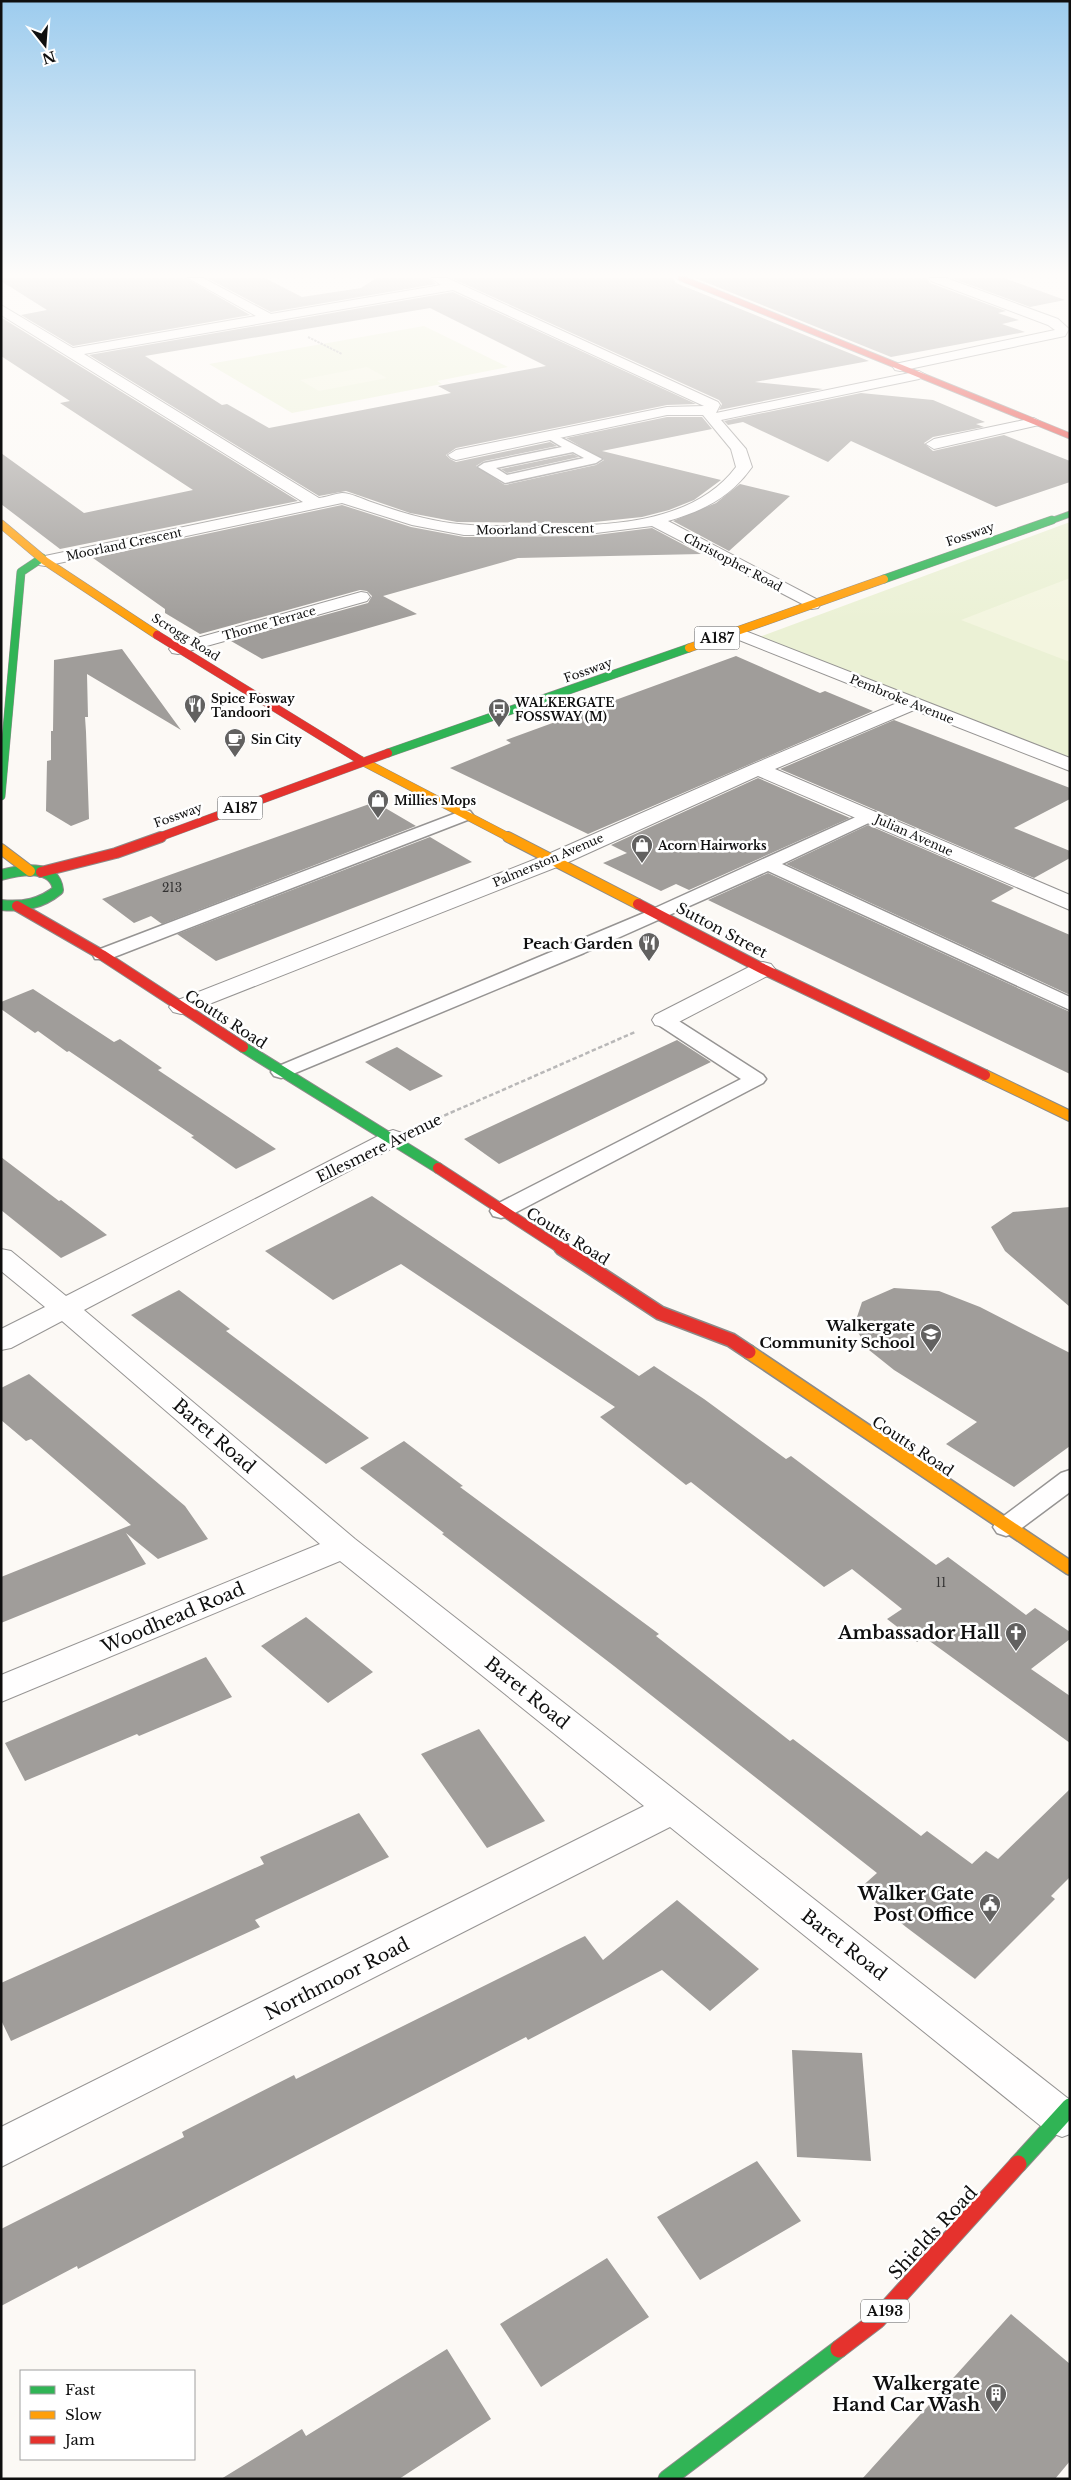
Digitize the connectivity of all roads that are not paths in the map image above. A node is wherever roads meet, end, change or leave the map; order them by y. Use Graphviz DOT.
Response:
graph roads {
  1 [pos="139,394"];
  2 [pos="689,394"];
  3 [pos="821,394"];
  4 [pos="965,394"];
  5 [pos="710,415"];
  6 [pos="1034,422"];
  7 [pos="550,436"];
  8 [pos="1070,436"];
  9 [pos="934,444"];
  10 [pos="574,448"];
  11 [pos="456,455"];
  12 [pos="316,503"];
  13 [pos="1070,514"];
  14 [pos="655,521"];
  15 [pos="1,524"];
  16 [pos="43,560"];
  17 [pos="361,598"];
  18 [pos="812,604"];
  19 [pos="734,632"];
  20 [pos="178,649"];
  21 [pos="912,704"];
  22 [pos="364,762"];
  23 [pos="1070,765"];
  24 [pos="758,769"];
  25 [pos="1,796"];
  26 [pos="464,815"];
  27 [pos="869,816"];
  28 [pos="1,849"];
  29 [pos="116,853"];
  30 [pos="554,860"];
  31 [pos="770,864"];
  32 [pos="36,871"];
  33 [pos="1,875"];
  34 [pos="58,899"];
  35 [pos="1070,903"];
  36 [pos="2,906"];
  37 [pos="17,906"];
  38 [pos="659,914"];
  39 [pos="102,955"];
  40 [pos="763,969"];
  41 [pos="1070,1004"];
  42 [pos="181,1008"];
  43 [pos="664,1020"];
  44 [pos="280,1072"];
  45 [pos="1070,1116"];
  46 [pos="393,1138"];
  47 [pos="501,1211"];
  48 [pos="1,1257"];
  49 [pos="64,1308"];
  50 [pos="1,1341"];
  51 [pos="1070,1479"];
  52 [pos="1006,1527"];
  53 [pos="344,1547"];
  54 [pos="1070,1568"];
  55 [pos="1,1689"];
  56 [pos="672,1809"];
  57 [pos="1066,2113"];
  58 [pos="1,2148"];
  59 [pos="667,2479"];
  1 -- 12 [label="street"];
  2 -- 5 [label="street"];
  3 -- 5 [label="street"];
  4 -- 6 [label="street"];
  5 -- 7 [label="street"];
  5 -- 14 [label="street, Moorland Crescent"];
  6 -- 8 [label="street"];
  6 -- 9 [label="street"];
  7 -- 10 [label="lane"];
  7 -- 11 [label="street"];
  10 -- 10 [label="lane"];
  12 -- 14 [label="street, Moorland Crescent"];
  12 -- 16 [label="street, Moorland Crescent"];
  13 -- 18 [label="street, Fossway / A187"];
  14 -- 18 [label="street, Christopher Road"];
  15 -- 16 [label="street, Scrogg Road"];
  16 -- 20 [label="street, Scrogg Road"];
  16 -- 25 [label="street"];
  17 -- 20 [label="street, Thorne Terrace"];
  18 -- 19 [label="street, Fossway / A187"];
  19 -- 21 [label="street, Pembroke Avenue"];
  19 -- 22 [label="street, Fossway / A187"];
  20 -- 22 [label="street, Scrogg Road"];
  21 -- 23 [label="street, Pembroke Avenue"];
  21 -- 24 [label="street, Palmerston Avenue"];
  22 -- 26 [label="street, Sutton Street"];
  22 -- 29 [label="street, Fossway / A187"];
  24 -- 27 [label="street, Julian Avenue"];
  24 -- 30 [label="street, Palmerston Avenue"];
  26 -- 30 [label="street, Sutton Street"];
  26 -- 39 [label="lane"];
  27 -- 31 [label="lane"];
  27 -- 35 [label="street, Julian Avenue"];
  28 -- 32 [label="street"];
  29 -- 32 [label="street, Fossway / A187"];
  29 -- 34 [label="street, Fossway / A187"];
  30 -- 38 [label="street, Sutton Street"];
  30 -- 42 [label="street, Palmerston Avenue"];
  31 -- 38 [label="lane"];
  31 -- 41 [label="lane"];
  32 -- 33 [label="street, Fossway"];
  32 -- 34 [label="street"];
  34 -- 37 [label="street, Coutts Road"];
  34 -- 37 [label="street, Fossway"];
  34 -- 39 [label="street, Coutts Road"];
  36 -- 37 [label="street, Fossway"];
  38 -- 40 [label="street, Sutton Street"];
  38 -- 44 [label="lane"];
  39 -- 42 [label="street, Coutts Road"];
  40 -- 43 [label="street"];
  40 -- 45 [label="street, Sutton Street"];
  42 -- 44 [label="street, Coutts Road"];
  43 -- 47 [label="lane"];
  44 -- 46 [label="street, Coutts Road"];
  46 -- 47 [label="street, Coutts Road"];
  46 -- 49 [label="street, Ellesmere Avenue"];
  47 -- 52 [label="street, Coutts Road"];
  48 -- 49 [label="street, Baret Road"];
  49 -- 50 [label="street, Ellesmere Avenue"];
  49 -- 53 [label="street, Baret Road"];
  51 -- 52 [label="lane"];
  52 -- 54 [label="street, Coutts Road"];
  53 -- 55 [label="street, Woodhead Road"];
  53 -- 56 [label="street, Baret Road"];
  56 -- 57 [label="street, Baret Road"];
  56 -- 58 [label="street, Northmoor Road"];
  57 -- 59 [label="street, Shields Road / A193"];
}
